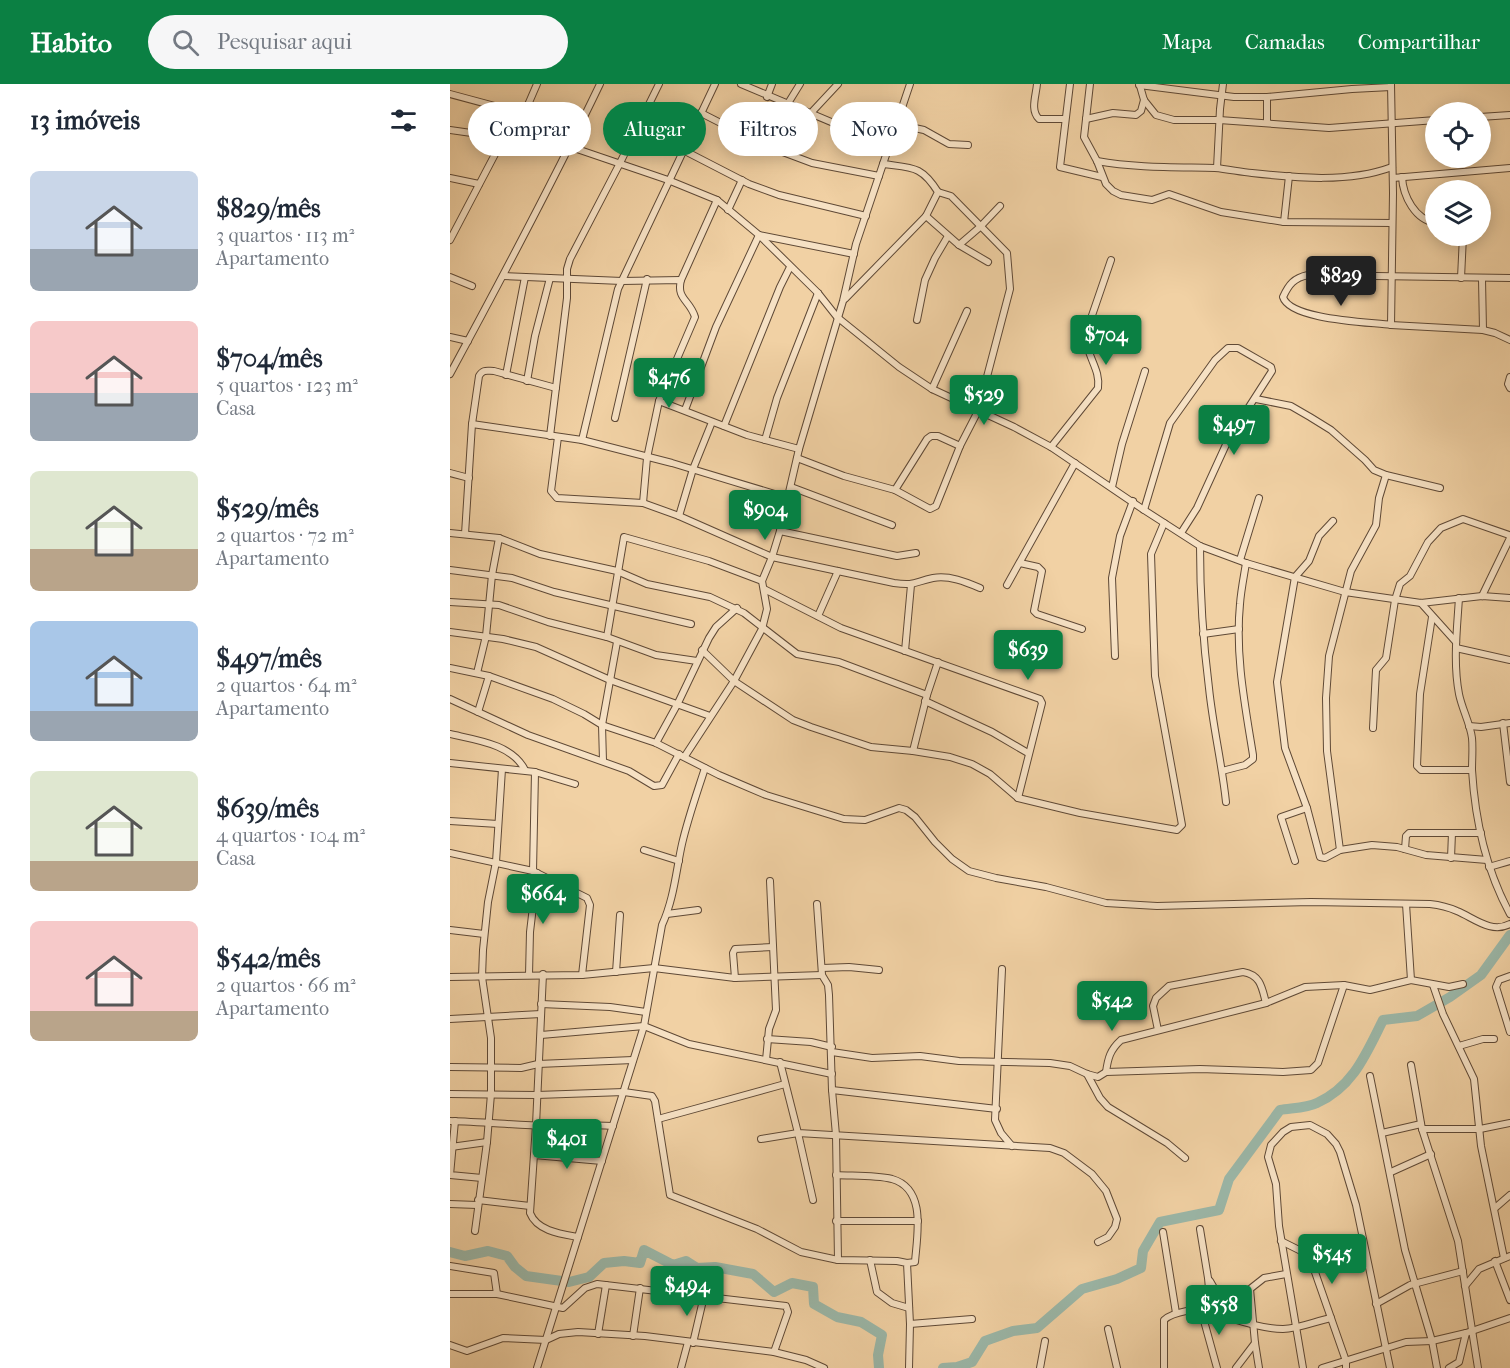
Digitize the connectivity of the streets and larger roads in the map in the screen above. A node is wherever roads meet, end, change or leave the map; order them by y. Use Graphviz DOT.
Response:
graph roads {
  1 [pos="537,84"];
  2 [pos="600,84"];
  3 [pos="659,84"];
  4 [pos="715,84"];
  5 [pos="741,84"];
  6 [pos="772,84"];
  7 [pos="800,84"];
  8 [pos="838,84"];
  9 [pos="910,84"];
  10 [pos="1037,84"];
  11 [pos="1070,84"];
  12 [pos="1090,84"];
  13 [pos="1223,84"];
  14 [pos="1139,85"];
  15 [pos="1391,86"];
  16 [pos="450,94"];
  17 [pos="1221,95"];
  18 [pos="767,96"];
  19 [pos="1267,97"];
  20 [pos="1144,100"];
  21 [pos="480,102"];
  22 [pos="529,102"];
  23 [pos="780,102"];
  24 [pos="789,102"];
  25 [pos="904,102"];
  26 [pos="706,103"];
  27 [pos="591,104"];
  28 [pos="818,105"];
  29 [pos="1510,115"];
  30 [pos="706,116"];
  31 [pos="1491,116"];
  32 [pos="1086,118"];
  33 [pos="1065,119"];
  34 [pos="1219,120"];
  35 [pos="1425,121"];
  36 [pos="1267,123"];
  37 [pos="1393,123"];
  38 [pos="918,129"];
  39 [pos="450,130"];
  40 [pos="468,133"];
  41 [pos="968,145"];
  42 [pos="591,154"];
  43 [pos="494,156"];
  44 [pos="565,156"];
  45 [pos="680,156"];
  46 [pos="695,156"];
  47 [pos="885,156"];
  48 [pos="1097,160"];
  49 [pos="883,164"];
  50 [pos="619,165"];
  51 [pos="1392,167"];
  52 [pos="1217,168"];
  53 [pos="1510,168"];
  54 [pos="879,176"];
  55 [pos="1290,176"];
  56 [pos="1102,177"];
  57 [pos="1402,177"];
  58 [pos="450,178"];
  59 [pos="1392,178"];
  60 [pos="668,180"];
  61 [pos="742,180"];
  62 [pos="479,184"];
  63 [pos="938,192"];
  64 [pos="717,200"];
  65 [pos="1000,206"];
  66 [pos="728,210"];
  67 [pos="866,216"];
  68 [pos="926,216"];
  69 [pos="1425,220"];
  70 [pos="450,221"];
  71 [pos="459,222"];
  72 [pos="1284,222"];
  73 [pos="1392,223"];
  74 [pos="980,227"];
  75 [pos="759,235"];
  76 [pos="948,236"];
  77 [pos="450,240"];
  78 [pos="960,245"];
  79 [pos="1463,246"];
  80 [pos="854,254"];
  81 [pos="1111,260"];
  82 [pos="988,262"];
  83 [pos="790,267"];
  84 [pos="450,276"];
  85 [pos="503,276"];
  86 [pos="1391,276"];
  87 [pos="525,277"];
  88 [pos="550,278"];
  89 [pos="1461,278"];
  90 [pos="1510,278"];
  91 [pos="567,279"];
  92 [pos="646,279"];
  93 [pos="1482,279"];
  94 [pos="622,280"];
  95 [pos="681,280"];
  96 [pos="472,286"];
  97 [pos="818,293"];
  98 [pos="843,301"];
  99 [pos="967,311"];
  100 [pos="837,317"];
  101 [pos="917,320"];
  102 [pos="1391,325"];
  103 [pos="1483,330"];
  104 [pos="450,337"];
  105 [pos="1510,340"];
  106 [pos="468,341"];
  107 [pos="1145,371"];
  108 [pos="450,374"];
  109 [pos="506,375"];
  110 [pos="1510,377"];
  111 [pos="527,381"];
  112 [pos="556,388"];
  113 [pos="1510,388"];
  114 [pos="932,389"];
  115 [pos="1256,399"];
  116 [pos="659,401"];
  117 [pos="685,410"];
  118 [pos="978,411"];
  119 [pos="615,418"];
  120 [pos="712,422"];
  121 [pos="472,424"];
  122 [pos="724,426"];
  123 [pos="550,436"];
  124 [pos="558,437"];
  125 [pos="582,440"];
  126 [pos="765,440"];
  127 [pos="960,446"];
  128 [pos="1051,447"];
  129 [pos="799,449"];
  130 [pos="646,458"];
  131 [pos="797,458"];
  132 [pos="1075,463"];
  133 [pos="693,470"];
  134 [pos="450,473"];
  135 [pos="1386,475"];
  136 [pos="469,478"];
  137 [pos="790,487"];
  138 [pos="1112,487"];
  139 [pos="1440,488"];
  140 [pos="895,490"];
  141 [pos="788,498"];
  142 [pos="1259,498"];
  143 [pos="1133,501"];
  144 [pos="643,502"];
  145 [pos="1144,510"];
  146 [pos="679,516"];
  147 [pos="1333,521"];
  148 [pos="1164,523"];
  149 [pos="892,525"];
  150 [pos="780,531"];
  151 [pos="450,533"];
  152 [pos="1181,533"];
  153 [pos="465,534"];
  154 [pos="499,538"];
  155 [pos="1200,546"];
  156 [pos="916,553"];
  157 [pos="772,557"];
  158 [pos="1243,562"];
  159 [pos="1020,563"];
  160 [pos="450,570"];
  161 [pos="617,571"];
  162 [pos="838,571"];
  163 [pos="492,575"];
  164 [pos="1295,577"];
  165 [pos="763,585"];
  166 [pos="910,585"];
  167 [pos="1007,585"];
  168 [pos="980,588"];
  169 [pos="1345,592"];
  170 [pos="1482,596"];
  171 [pos="1459,598"];
  172 [pos="1510,598"];
  173 [pos="1395,600"];
  174 [pos="450,602"];
  175 [pos="1421,603"];
  176 [pos="489,605"];
  177 [pos="612,605"];
  178 [pos="737,608"];
  179 [pos="819,616"];
  180 [pos="1432,617"];
  181 [pos="691,624"];
  182 [pos="1239,628"];
  183 [pos="762,629"];
  184 [pos="1082,629"];
  185 [pos="450,632"];
  186 [pos="1203,634"];
  187 [pos="486,636"];
  188 [pos="607,637"];
  189 [pos="617,642"];
  190 [pos="1456,645"];
  191 [pos="702,650"];
  192 [pos="905,651"];
  193 [pos="1115,656"];
  194 [pos="1510,660"];
  195 [pos="697,661"];
  196 [pos="938,662"];
  197 [pos="450,668"];
  198 [pos="477,674"];
  199 [pos="489,676"];
  200 [pos="610,680"];
  201 [pos="734,681"];
  202 [pos="931,682"];
  203 [pos="913,690"];
  204 [pos="926,698"];
  205 [pos="450,699"];
  206 [pos="678,704"];
  207 [pos="478,712"];
  208 [pos="710,716"];
  209 [pos="1506,723"];
  210 [pos="602,725"];
  211 [pos="1469,726"];
  212 [pos="1481,727"];
  213 [pos="1373,728"];
  214 [pos="450,734"];
  215 [pos="1472,737"];
  216 [pos="656,743"];
  217 [pos="913,751"];
  218 [pos="1028,753"];
  219 [pos="682,754"];
  220 [pos="603,761"];
  221 [pos="450,763"];
  222 [pos="705,768"];
  223 [pos="502,769"];
  224 [pos="525,770"];
  225 [pos="1472,770"];
  226 [pos="1222,771"];
  227 [pos="536,772"];
  228 [pos="1510,782"];
  229 [pos="574,784"];
  230 [pos="1018,798"];
  231 [pos="1226,802"];
  232 [pos="1307,808"];
  233 [pos="450,821"];
  234 [pos="498,824"];
  235 [pos="1481,832"];
  236 [pos="1452,833"];
  237 [pos="1405,849"];
  238 [pos="644,850"];
  239 [pos="1340,850"];
  240 [pos="450,853"];
  241 [pos="1451,858"];
  242 [pos="679,861"];
  243 [pos="1295,861"];
  244 [pos="1510,861"];
  245 [pos="496,862"];
  246 [pos="1488,864"];
  247 [pos="535,872"];
  248 [pos="770,881"];
  249 [pos="817,904"];
  250 [pos="1406,904"];
  251 [pos="698,910"];
  252 [pos="667,914"];
  253 [pos="1510,914"];
  254 [pos="620,915"];
  255 [pos="1510,924"];
  256 [pos="450,930"];
  257 [pos="484,934"];
  258 [pos="773,947"];
  259 [pos="654,968"];
  260 [pos="822,968"];
  261 [pos="1002,969"];
  262 [pos="879,970"];
  263 [pos="616,972"];
  264 [pos="543,974"];
  265 [pos="529,975"];
  266 [pos="582,975"];
  267 [pos="822,975"];
  268 [pos="774,976"];
  269 [pos="1510,976"];
  270 [pos="450,977"];
  271 [pos="482,977"];
  272 [pos="735,978"];
  273 [pos="1411,980"];
  274 [pos="1463,984"];
  275 [pos="1344,985"];
  276 [pos="1433,985"];
  277 [pos="1266,1003"];
  278 [pos="541,1004"];
  279 [pos="646,1012"];
  280 [pos="541,1014"];
  281 [pos="489,1016"];
  282 [pos="450,1019"];
  283 [pos="644,1026"];
  284 [pos="1158,1030"];
  285 [pos="1510,1032"];
  286 [pos="541,1035"];
  287 [pos="1494,1039"];
  288 [pos="767,1040"];
  289 [pos="1459,1046"];
  290 [pos="832,1049"];
  291 [pos="633,1060"];
  292 [pos="766,1060"];
  293 [pos="780,1062"];
  294 [pos="997,1063"];
  295 [pos="538,1065"];
  296 [pos="1411,1065"];
  297 [pos="450,1067"];
  298 [pos="491,1068"];
  299 [pos="1106,1072"];
  300 [pos="832,1074"];
  301 [pos="1087,1074"];
  302 [pos="1370,1076"];
  303 [pos="785,1084"];
  304 [pos="832,1090"];
  305 [pos="624,1092"];
  306 [pos="450,1094"];
  307 [pos="491,1094"];
  308 [pos="537,1095"];
  309 [pos="997,1109"];
  310 [pos="658,1119"];
  311 [pos="452,1121"];
  312 [pos="489,1122"];
  313 [pos="1510,1123"];
  314 [pos="537,1125"];
  315 [pos="613,1126"];
  316 [pos="1421,1126"];
  317 [pos="1480,1129"];
  318 [pos="798,1133"];
  319 [pos="1382,1133"];
  320 [pos="836,1135"];
  321 [pos="761,1139"];
  322 [pos="487,1142"];
  323 [pos="1012,1146"];
  324 [pos="451,1147"];
  325 [pos="1431,1154"];
  326 [pos="534,1155"];
  327 [pos="1185,1158"];
  328 [pos="602,1161"];
  329 [pos="1391,1172"];
  330 [pos="836,1175"];
  331 [pos="482,1178"];
  332 [pos="1510,1195"];
  333 [pos="813,1200"];
  334 [pos="478,1203"];
  335 [pos="450,1204"];
  336 [pos="530,1206"];
  337 [pos="1495,1208"];
  338 [pos="836,1221"];
  339 [pos="918,1221"];
  340 [pos="1200,1229"];
  341 [pos="475,1231"];
  342 [pos="1163,1233"];
  343 [pos="578,1237"];
  344 [pos="1281,1241"];
  345 [pos="1098,1242"];
  346 [pos="1507,1257"];
  347 [pos="838,1260"];
  348 [pos="870,1260"];
  349 [pos="1495,1261"];
  350 [pos="907,1263"];
  351 [pos="450,1266"];
  352 [pos="1463,1271"];
  353 [pos="1287,1274"];
  354 [pos="1208,1278"];
  355 [pos="1415,1284"];
  356 [pos="606,1285"];
  357 [pos="1465,1286"];
  358 [pos="640,1288"];
  359 [pos="450,1294"];
  360 [pos="497,1294"];
  361 [pos="704,1296"];
  362 [pos="1510,1300"];
  363 [pos="1376,1304"];
  364 [pos="556,1306"];
  365 [pos="909,1308"];
  366 [pos="1201,1310"];
  367 [pos="1211,1310"];
  368 [pos="1176,1313"];
  369 [pos="1331,1318"];
  370 [pos="1510,1318"];
  371 [pos="972,1319"];
  372 [pos="1233,1319"];
  373 [pos="910,1324"];
  374 [pos="1254,1325"];
  375 [pos="1107,1329"];
  376 [pos="1297,1329"];
  377 [pos="1469,1332"];
  378 [pos="598,1334"];
  379 [pos="633,1336"];
  380 [pos="546,1340"];
  381 [pos="1045,1341"];
  382 [pos="1432,1341"];
  383 [pos="691,1342"];
  384 [pos="1255,1343"];
  385 [pos="450,1345"];
  386 [pos="1385,1348"];
  387 [pos="774,1352"];
  388 [pos="806,1360"];
  389 [pos="1346,1365"];
  390 [pos="537,1368"];
  391 [pos="681,1368"];
  392 [pos="804,1368"];
  393 [pos="824,1368"];
  394 [pos="909,1368"];
  395 [pos="1040,1368"];
  396 [pos="1117,1368"];
  397 [pos="1164,1368"];
  398 [pos="1216,1368"];
  399 [pos="1236,1368"];
  400 [pos="1259,1368"];
  401 [pos="1303,1368"];
  402 [pos="1322,1368"];
  403 [pos="1390,1368"];
  404 [pos="1437,1368"];
  405 [pos="1449,1368"];
  406 [pos="1478,1368"];
  1 -- 22 [label="street"];
  2 -- 27 [label="street"];
  3 -- 50 [label="street"];
  4 -- 26 [label="street"];
  5 -- 18 [label="street"];
  6 -- 18 [label="street"];
  7 -- 24 [label="street"];
  8 -- 28 [label="street"];
  9 -- 25 [label="street"];
  10 -- 33 [label="street"];
  11 -- 33 [label="street"];
  12 -- 32 [label="street"];
  13 -- 17 [label="street"];
  14 -- 17 [label="street"];
  14 -- 20 [label="street"];
  15 -- 19 [label="street"];
  15 -- 37 [label="street"];
  16 -- 21 [label="street"];
  17 -- 19 [label="street"];
  17 -- 34 [label="street"];
  18 -- 23 [label="street"];
  19 -- 36 [label="street"];
  20 -- 32 [label="street"];
  20 -- 34 [label="street"];
  29 -- 31 [label="street"];
  30 -- 54 [label="street"];
  32 -- 48 [label="street"];
  33 -- 56 [label="street"];
  34 -- 36 [label="street"];
  34 -- 52 [label="street"];
  35 -- 37 [label="street"];
  36 -- 37 [label="street"];
  37 -- 51 [label="street"];
  38 -- 41 [label="street"];
  39 -- 40 [label="street"];
  42 -- 50 [label="street"];
  43 -- 62 [label="street"];
  44 -- 85 [label="street"];
  45 -- 60 [label="street"];
  46 -- 61 [label="street"];
  47 -- 49 [label="street"];
  48 -- 52 [label="street"];
  48 -- 56 [label="street"];
  49 -- 54 [label="street"];
  49 -- 63 [label="street"];
  50 -- 60 [label="street"];
  50 -- 91 [label="street"];
  51 -- 55 [label="street"];
  51 -- 59 [label="street"];
  52 -- 55 [label="street"];
  53 -- 57 [label="street"];
  54 -- 67 [label="street"];
  55 -- 72 [label="street"];
  56 -- 72 [label="street"];
  57 -- 59 [label="street"];
  57 -- 69 [label="street"];
  58 -- 62 [label="street"];
  59 -- 73 [label="street"];
  60 -- 64 [label="street"];
  60 -- 94 [label="street"];
  61 -- 66 [label="street"];
  61 -- 67 [label="street"];
  62 -- 71 [label="street"];
  63 -- 68 [label="street"];
  63 -- 74 [label="street"];
  64 -- 66 [label="street"];
  64 -- 95 [label="street"];
  65 -- 74 [label="street"];
  66 -- 75 [label="street"];
  67 -- 80 [label="street"];
  68 -- 76 [label="street"];
  68 -- 98 [label="street"];
  70 -- 71 [label="street"];
  71 -- 77 [label="street"];
  72 -- 73 [label="street"];
  73 -- 86 [label="street"];
  74 -- 78 [label="street"];
  74 -- 118 [label="street"];
  75 -- 80 [label="street"];
  75 -- 83 [label="street"];
  75 -- 117 [label="street"];
  76 -- 78 [label="street"];
  76 -- 101 [label="street"];
  78 -- 82 [label="street"];
  79 -- 89 [label="street"];
  80 -- 98 [label="street"];
  81 -- 128 [label="street"];
  83 -- 97 [label="street"];
  83 -- 122 [label="street"];
  84 -- 96 [label="street"];
  85 -- 87 [label="street"];
  85 -- 106 [label="street"];
  86 -- 89 [label="street"];
  86 -- 102 [label="street"];
  86 -- 102 [label="street"];
  87 -- 88 [label="street"];
  87 -- 109 [label="street"];
  88 -- 91 [label="street"];
  88 -- 111 [label="street"];
  89 -- 93 [label="street"];
  90 -- 93 [label="street"];
  91 -- 94 [label="street"];
  91 -- 112 [label="street"];
  92 -- 94 [label="street"];
  92 -- 95 [label="street"];
  92 -- 119 [label="street"];
  93 -- 103 [label="street"];
  94 -- 125 [label="street"];
  95 -- 116 [label="street"];
  97 -- 100 [label="street"];
  97 -- 126 [label="street"];
  98 -- 100 [label="street"];
  99 -- 114 [label="street"];
  100 -- 114 [label="street"];
  100 -- 129 [label="street"];
  102 -- 103 [label="street"];
  103 -- 105 [label="street"];
  104 -- 106 [label="street"];
  106 -- 108 [label="street"];
  107 -- 138 [label="street"];
  109 -- 111 [label="street"];
  109 -- 121 [label="street"];
  110 -- 113 [label="street"];
  111 -- 112 [label="street"];
  112 -- 123 [label="street"];
  114 -- 118 [label="street"];
  115 -- 135 [label="street"];
  115 -- 145 [label="street"];
  115 -- 152 [label="street"];
  116 -- 117 [label="street"];
  116 -- 130 [label="street"];
  117 -- 120 [label="street"];
  118 -- 127 [label="street"];
  118 -- 128 [label="street"];
  120 -- 122 [label="street"];
  120 -- 133 [label="street"];
  121 -- 123 [label="street"];
  121 -- 136 [label="street"];
  122 -- 126 [label="street"];
  123 -- 124 [label="street"];
  124 -- 125 [label="street"];
  124 -- 144 [label="street"];
  125 -- 130 [label="street"];
  126 -- 129 [label="street"];
  127 -- 140 [label="street"];
  127 -- 140 [label="street"];
  128 -- 132 [label="street"];
  129 -- 131 [label="street"];
  130 -- 133 [label="street"];
  130 -- 144 [label="street"];
  131 -- 137 [label="street"];
  131 -- 140 [label="street"];
  132 -- 138 [label="street"];
  132 -- 159 [label="street"];
  133 -- 141 [label="street"];
  133 -- 146 [label="street"];
  134 -- 136 [label="street"];
  135 -- 139 [label="street"];
  135 -- 169 [label="street"];
  136 -- 153 [label="street"];
  137 -- 141 [label="street"];
  137 -- 149 [label="street"];
  138 -- 143 [label="street"];
  141 -- 150 [label="street"];
  142 -- 158 [label="street"];
  143 -- 145 [label="street"];
  143 -- 193 [label="street"];
  144 -- 146 [label="street"];
  145 -- 148 [label="street"];
  146 -- 157 [label="street"];
  147 -- 164 [label="street"];
  148 -- 152 [label="street"];
  148 -- 230 [label="street"];
  150 -- 156 [label="street"];
  150 -- 157 [label="street"];
  151 -- 153 [label="street"];
  152 -- 155 [label="street"];
  153 -- 154 [label="street"];
  154 -- 161 [label="street"];
  154 -- 163 [label="street"];
  155 -- 158 [label="street"];
  155 -- 186 [label="street"];
  157 -- 162 [label="street"];
  157 -- 165 [label="street"];
  158 -- 164 [label="street"];
  158 -- 182 [label="street"];
  159 -- 167 [label="street"];
  159 -- 184 [label="street"];
  160 -- 163 [label="street"];
  161 -- 165 [label="street"];
  161 -- 177 [label="street"];
  161 -- 178 [label="street"];
  162 -- 166 [label="street"];
  162 -- 179 [label="street"];
  163 -- 176 [label="street"];
  163 -- 177 [label="street"];
  164 -- 169 [label="street"];
  164 -- 232 [label="street"];
  165 -- 179 [label="street"];
  165 -- 183 [label="street"];
  166 -- 168 [label="street"];
  166 -- 192 [label="street"];
  169 -- 173 [label="street"];
  169 -- 239 [label="street"];
  170 -- 171 [label="street"];
  170 -- 172 [label="street"];
  170 -- 173 [label="street"];
  171 -- 175 [label="street"];
  171 -- 190 [label="street"];
  173 -- 175 [label="street"];
  173 -- 213 [label="street"];
  174 -- 176 [label="street"];
  175 -- 180 [label="street"];
  176 -- 187 [label="street"];
  176 -- 188 [label="street"];
  177 -- 181 [label="street"];
  177 -- 188 [label="street"];
  178 -- 183 [label="street"];
  178 -- 191 [label="street"];
  179 -- 192 [label="street"];
  180 -- 190 [label="street"];
  180 -- 225 [label="street"];
  182 -- 186 [label="street"];
  182 -- 226 [label="street"];
  183 -- 201 [label="street"];
  183 -- 203 [label="street"];
  185 -- 187 [label="street"];
  186 -- 226 [label="street"];
  187 -- 198 [label="street"];
  187 -- 200 [label="street"];
  188 -- 189 [label="street"];
  189 -- 195 [label="street"];
  189 -- 200 [label="street"];
  190 -- 194 [label="street"];
  190 -- 211 [label="street"];
  191 -- 195 [label="street"];
  191 -- 201 [label="street"];
  192 -- 196 [label="street"];
  195 -- 206 [label="street"];
  196 -- 202 [label="street"];
  196 -- 218 [label="street"];
  197 -- 198 [label="street"];
  198 -- 199 [label="street"];
  199 -- 207 [label="street"];
  199 -- 210 [label="street"];
  200 -- 206 [label="street"];
  200 -- 210 [label="street"];
  201 -- 208 [label="street"];
  201 -- 217 [label="street"];
  202 -- 203 [label="street"];
  202 -- 204 [label="street"];
  203 -- 204 [label="street"];
  204 -- 217 [label="street"];
  204 -- 218 [label="street"];
  205 -- 207 [label="street"];
  206 -- 208 [label="street"];
  206 -- 216 [label="street"];
  207 -- 220 [label="street"];
  208 -- 219 [label="street"];
  209 -- 212 [label="street"];
  209 -- 228 [label="street"];
  210 -- 216 [label="street"];
  210 -- 220 [label="street"];
  211 -- 212 [label="street"];
  211 -- 215 [label="street"];
  212 -- 215 [label="street"];
  214 -- 224 [label="street"];
  215 -- 225 [label="street"];
  216 -- 219 [label="street"];
  217 -- 230 [label="street"];
  218 -- 230 [label="street"];
  219 -- 220 [label="street"];
  219 -- 222 [label="street"];
  221 -- 223 [label="street"];
  222 -- 242 [label="street"];
  222 -- 250 [label="street"];
  223 -- 224 [label="street"];
  223 -- 234 [label="street"];
  224 -- 227 [label="street"];
  225 -- 235 [label="street"];
  226 -- 231 [label="street"];
  227 -- 229 [label="street"];
  227 -- 247 [label="street"];
  232 -- 239 [label="street"];
  232 -- 243 [label="street"];
  233 -- 234 [label="street"];
  234 -- 245 [label="street"];
  235 -- 236 [label="street"];
  235 -- 246 [label="street"];
  236 -- 237 [label="street"];
  236 -- 241 [label="street"];
  237 -- 239 [label="street"];
  237 -- 241 [label="street"];
  238 -- 242 [label="street"];
  240 -- 245 [label="street"];
  241 -- 246 [label="street"];
  242 -- 252 [label="street"];
  244 -- 246 [label="street"];
  245 -- 247 [label="street"];
  245 -- 257 [label="street"];
  246 -- 253 [label="street"];
  247 -- 265 [label="street"];
  247 -- 266 [label="street"];
  248 -- 258 [label="street"];
  249 -- 260 [label="street"];
  250 -- 255 [label="street"];
  250 -- 273 [label="street"];
  251 -- 252 [label="street"];
  252 -- 259 [label="street"];
  254 -- 263 [label="street"];
  256 -- 257 [label="street"];
  257 -- 271 [label="street"];
  258 -- 268 [label="street"];
  258 -- 272 [label="street"];
  259 -- 263 [label="street"];
  259 -- 272 [label="street"];
  259 -- 279 [label="street"];
  260 -- 262 [label="street"];
  260 -- 267 [label="street"];
  261 -- 294 [label="street"];
  263 -- 266 [label="street"];
  264 -- 265 [label="street"];
  264 -- 266 [label="street"];
  264 -- 278 [label="street"];
  265 -- 271 [label="street"];
  267 -- 268 [label="street"];
  267 -- 290 [label="street"];
  268 -- 272 [label="street"];
  268 -- 288 [label="street"];
  269 -- 285 [label="street"];
  270 -- 271 [label="street"];
  271 -- 281 [label="street"];
  273 -- 275 [label="street"];
  273 -- 276 [label="street"];
  274 -- 276 [label="street"];
  275 -- 277 [label="street"];
  275 -- 299 [label="street"];
  276 -- 289 [label="street"];
  277 -- 284 [label="street"];
  277 -- 284 [label="street"];
  278 -- 279 [label="street"];
  278 -- 280 [label="street"];
  279 -- 283 [label="street"];
  280 -- 281 [label="street"];
  280 -- 286 [label="street"];
  281 -- 282 [label="street"];
  281 -- 298 [label="street"];
  283 -- 286 [label="street"];
  283 -- 291 [label="street"];
  283 -- 292 [label="street"];
  284 -- 299 [label="street"];
  286 -- 295 [label="street"];
  287 -- 289 [label="street"];
  288 -- 290 [label="street"];
  288 -- 292 [label="street"];
  289 -- 317 [label="street"];
  290 -- 294 [label="street"];
  290 -- 300 [label="street"];
  291 -- 295 [label="street"];
  291 -- 305 [label="street"];
  292 -- 293 [label="street"];
  293 -- 300 [label="street"];
  293 -- 303 [label="street"];
  294 -- 301 [label="street"];
  294 -- 309 [label="street"];
  295 -- 298 [label="street"];
  295 -- 308 [label="street"];
  296 -- 316 [label="street"];
  297 -- 298 [label="street"];
  298 -- 307 [label="street"];
  299 -- 301 [label="street"];
  300 -- 304 [label="street"];
  301 -- 327 [label="street"];
  302 -- 319 [label="street"];
  303 -- 310 [label="street"];
  303 -- 318 [label="street"];
  304 -- 309 [label="street"];
  304 -- 320 [label="street"];
  305 -- 308 [label="street"];
  305 -- 310 [label="street"];
  305 -- 315 [label="street"];
  306 -- 307 [label="street"];
  307 -- 308 [label="street"];
  307 -- 312 [label="street"];
  308 -- 314 [label="street"];
  309 -- 323 [label="street"];
  310 -- 347 [label="street"];
  311 -- 312 [label="street"];
  311 -- 324 [label="street"];
  312 -- 314 [label="street"];
  312 -- 322 [label="street"];
  313 -- 317 [label="street"];
  314 -- 315 [label="street"];
  314 -- 326 [label="street"];
  315 -- 328 [label="street"];
  316 -- 317 [label="street"];
  316 -- 319 [label="street"];
  316 -- 325 [label="street"];
  317 -- 337 [label="street"];
  318 -- 320 [label="street"];
  318 -- 321 [label="street"];
  318 -- 333 [label="street"];
  319 -- 329 [label="street"];
  320 -- 323 [label="street"];
  320 -- 330 [label="street"];
  322 -- 324 [label="street"];
  322 -- 331 [label="street"];
  323 -- 345 [label="street"];
  324 -- 331 [label="street"];
  325 -- 329 [label="street"];
  325 -- 352 [label="street"];
  326 -- 328 [label="street"];
  326 -- 336 [label="street"];
  328 -- 343 [label="street"];
  329 -- 355 [label="street"];
  330 -- 338 [label="street"];
  330 -- 339 [label="street"];
  331 -- 334 [label="street"];
  332 -- 337 [label="street"];
  334 -- 335 [label="street"];
  334 -- 336 [label="street"];
  334 -- 341 [label="street"];
  336 -- 343 [label="street"];
  337 -- 346 [label="street"];
  338 -- 339 [label="street"];
  338 -- 347 [label="street"];
  339 -- 350 [label="street"];
  340 -- 354 [label="street"];
  342 -- 368 [label="street"];
  343 -- 364 [label="street"];
  344 -- 353 [label="street"];
  344 -- 363 [label="street"];
  344 -- 369 [label="street"];
  346 -- 349 [label="street"];
  347 -- 348 [label="street"];
  348 -- 350 [label="street"];
  348 -- 365 [label="street"];
  349 -- 357 [label="street"];
  349 -- 362 [label="street"];
  350 -- 365 [label="street"];
  351 -- 360 [label="street"];
  352 -- 355 [label="street"];
  352 -- 357 [label="street"];
  353 -- 374 [label="street"];
  353 -- 376 [label="street"];
  354 -- 367 [label="street"];
  354 -- 372 [label="street"];
  355 -- 363 [label="street"];
  355 -- 382 [label="street"];
  356 -- 358 [label="street"];
  356 -- 364 [label="street"];
  356 -- 378 [label="street"];
  357 -- 377 [label="street"];
  358 -- 361 [label="street"];
  358 -- 379 [label="street"];
  359 -- 360 [label="street"];
  360 -- 364 [label="street"];
  361 -- 383 [label="street"];
  361 -- 387 [label="street"];
  363 -- 386 [label="street"];
  364 -- 380 [label="street"];
  365 -- 373 [label="street"];
  366 -- 367 [label="street"];
  366 -- 368 [label="street"];
  366 -- 398 [label="street"];
  367 -- 372 [label="street"];
  368 -- 397 [label="street"];
  369 -- 376 [label="street"];
  369 -- 389 [label="street"];
  370 -- 377 [label="street"];
  371 -- 373 [label="street"];
  372 -- 374 [label="street"];
  373 -- 394 [label="street"];
  374 -- 376 [label="street"];
  374 -- 384 [label="street"];
  375 -- 396 [label="street"];
  376 -- 401 [label="street"];
  377 -- 382 [label="street"];
  377 -- 405 [label="street"];
  377 -- 406 [label="street"];
  378 -- 379 [label="street"];
  378 -- 380 [label="street"];
  379 -- 383 [label="street"];
  380 -- 385 [label="street"];
  380 -- 390 [label="street"];
  381 -- 395 [label="street"];
  382 -- 386 [label="street"];
  382 -- 404 [label="street"];
  383 -- 387 [label="street"];
  383 -- 391 [label="street"];
  384 -- 399 [label="street"];
  384 -- 400 [label="street"];
  386 -- 389 [label="street"];
  386 -- 403 [label="street"];
  387 -- 388 [label="street"];
  388 -- 392 [label="street"];
  388 -- 393 [label="street"];
  389 -- 402 [label="street"];
}
